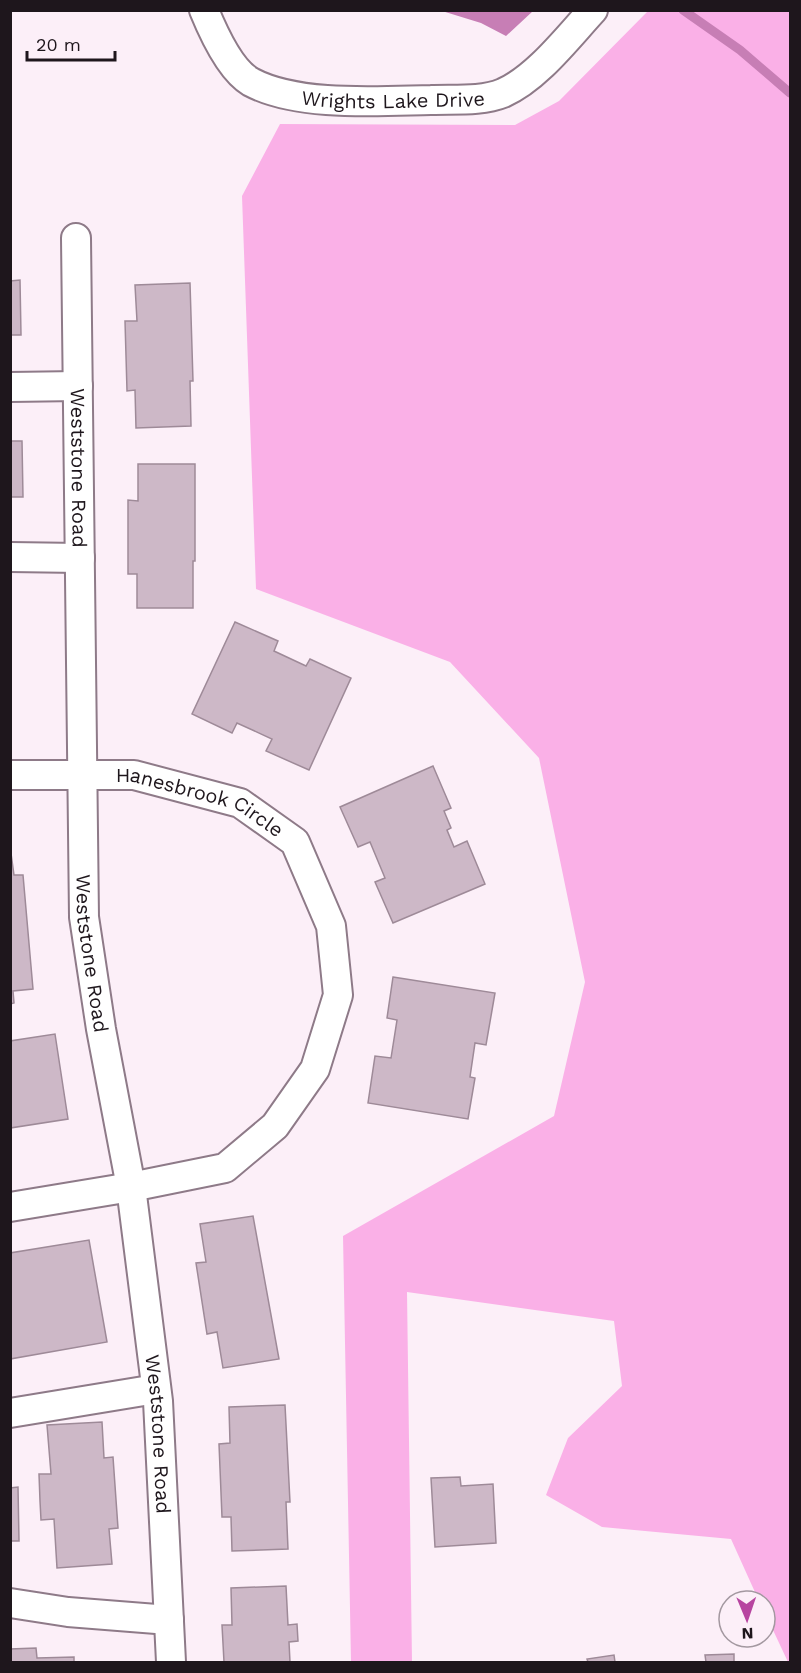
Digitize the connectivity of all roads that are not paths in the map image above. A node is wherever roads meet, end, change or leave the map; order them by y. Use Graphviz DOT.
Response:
graph roads {
  1 [pos="204,10"];
  2 [pos="593,10"];
  3 [pos="76,238"];
  4 [pos="78,386"];
  5 [pos="10,387"];
  6 [pos="10,557"];
  7 [pos="80,558"];
  8 [pos="10,775"];
  9 [pos="82,775"];
  10 [pos="131,1187"];
  11 [pos="10,1206"];
  12 [pos="156,1389"];
  13 [pos="10,1413"];
  14 [pos="10,1603"];
  15 [pos="169,1620"];
  16 [pos="171,1662"];
  1 -- 2 [label="street, Wrights Lake Drive"];
  3 -- 4 [label="street, Weststone Road"];
  4 -- 5 [label="street"];
  4 -- 7 [label="street, Weststone Road"];
  6 -- 7 [label="street"];
  7 -- 9 [label="street, Weststone Road"];
  8 -- 9 [label="street, Hanesbrook Circle"];
  9 -- 10 [label="street, Weststone Road"];
  9 -- 10 [label="street, Hanesbrook Circle"];
  10 -- 11 [label="street, Hanesbrook Circle"];
  10 -- 12 [label="street, Weststone Road"];
  12 -- 13 [label="street"];
  12 -- 15 [label="street, Weststone Road"];
  14 -- 15 [label="street"];
  15 -- 16 [label="street, Weststone Road"];
}
